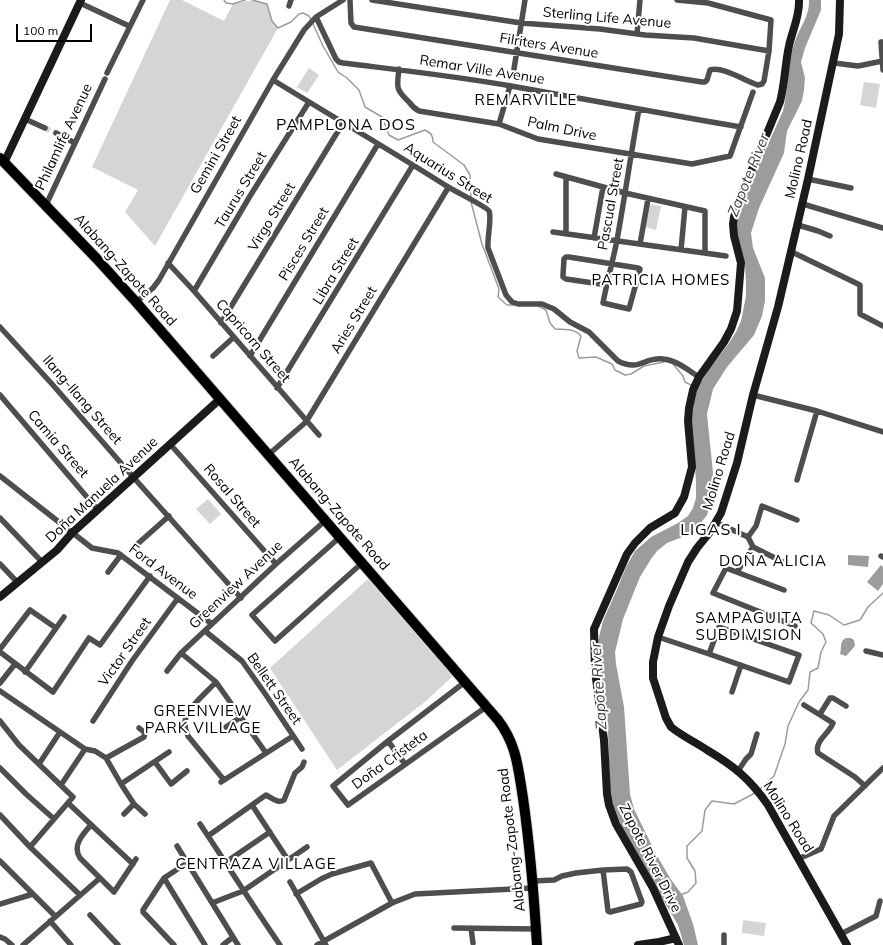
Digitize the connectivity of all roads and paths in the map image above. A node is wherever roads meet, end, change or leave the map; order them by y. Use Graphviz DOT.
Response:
graph roads {
  1 [pos="143,0"];
  2 [pos="291,0"];
  3 [pos="343,0"];
  4 [pos="350,0"];
  5 [pos="372,0"];
  6 [pos="525,0"];
  7 [pos="640,0"];
  8 [pos="677,0"];
  9 [pos="799,0"];
  10 [pos="840,0"];
  11 [pos="80,1"];
  12 [pos="290,6"];
  13 [pos="312,21"];
  14 [pos="521,23"];
  15 [pos="130,26"];
  16 [pos="637,34"];
  17 [pos="883,42"];
  18 [pos="769,51"];
  19 [pos="517,53"];
  20 [pos="882,61"];
  21 [pos="834,63"];
  22 [pos="399,69"];
  23 [pos="514,69"];
  24 [pos="883,70"];
  25 [pos="273,80"];
  26 [pos="510,86"];
  27 [pos="753,92"];
  28 [pos="309,102"];
  29 [pos="639,109"];
  30 [pos="25,119"];
  31 [pos="343,123"];
  32 [pos="499,124"];
  33 [pos="741,127"];
  34 [pos="45,128"];
  35 [pos="56,133"];
  36 [pos="75,143"];
  37 [pos="378,144"];
  38 [pos="632,154"];
  39 [pos="2,161"];
  40 [pos="413,165"];
  41 [pos="556,174"];
  42 [pos="566,177"];
  43 [pos="808,179"];
  44 [pos="603,187"];
  45 [pos="448,188"];
  46 [pos="851,188"];
  47 [pos="625,193"];
  48 [pos="648,198"];
  49 [pos="803,204"];
  50 [pos="46,205"];
  51 [pos="685,207"];
  52 [pos="798,225"];
  53 [pos="883,228"];
  54 [pos="553,232"];
  55 [pos="566,234"];
  56 [pos="830,236"];
  57 [pos="594,238"];
  58 [pos="617,241"];
  59 [pos="640,244"];
  60 [pos="681,250"];
  61 [pos="792,252"];
  62 [pos="705,253"];
  63 [pos="726,256"];
  64 [pos="168,263"];
  65 [pos="612,263"];
  66 [pos="607,285"];
  67 [pos="194,291"];
  68 [pos="136,302"];
  69 [pos="221,323"];
  70 [pos="883,326"];
  71 [pos="0,327"];
  72 [pos="234,337"];
  73 [pos="213,356"];
  74 [pos="250,356"];
  75 [pos="698,378"];
  76 [pos="278,388"];
  77 [pos="0,395"];
  78 [pos="753,395"];
  79 [pos="220,399"];
  80 [pos="817,411"];
  81 [pos="306,422"];
  82 [pos="883,432"];
  83 [pos="319,435"];
  84 [pos="170,444"];
  85 [pos="268,455"];
  86 [pos="0,476"];
  87 [pos="134,478"];
  88 [pos="797,480"];
  89 [pos="98,510"];
  90 [pos="169,516"];
  91 [pos="0,518"];
  92 [pos="326,520"];
  93 [pos="797,520"];
  94 [pos="717,523"];
  95 [pos="72,533"];
  96 [pos="340,537"];
  97 [pos="748,537"];
  98 [pos="753,547"];
  99 [pos="134,548"];
  100 [pos="121,555"];
  101 [pos="42,562"];
  102 [pos="362,563"];
  103 [pos="0,564"];
  104 [pos="276,564"];
  105 [pos="787,564"];
  106 [pos="108,572"];
  107 [pos="737,572"];
  108 [pos="150,576"];
  109 [pos="17,582"];
  110 [pos="784,590"];
  111 [pos="0,597"];
  112 [pos="178,598"];
  113 [pos="240,598"];
  114 [pos="64,617"];
  115 [pos="212,624"];
  116 [pos="795,626"];
  117 [pos="56,628"];
  118 [pos="205,631"];
  119 [pos="658,637"];
  120 [pos="0,649"];
  121 [pos="866,651"];
  122 [pos="0,652"];
  123 [pos="181,653"];
  124 [pos="709,654"];
  125 [pos="883,655"];
  126 [pos="15,664"];
  127 [pos="741,665"];
  128 [pos="167,671"];
  129 [pos="25,672"];
  130 [pos="216,682"];
  131 [pos="465,682"];
  132 [pos="0,683"];
  133 [pos="0,691"];
  134 [pos="732,692"];
  135 [pos="804,705"];
  136 [pos="486,706"];
  137 [pos="846,706"];
  138 [pos="820,714"];
  139 [pos="241,717"];
  140 [pos="0,721"];
  141 [pos="93,721"];
  142 [pos="226,727"];
  143 [pos="139,728"];
  144 [pos="60,732"];
  145 [pos="757,734"];
  146 [pos="293,736"];
  147 [pos="388,741"];
  148 [pos="85,749"];
  149 [pos="302,749"];
  150 [pos="169,752"];
  151 [pos="266,753"];
  152 [pos="106,758"];
  153 [pos="155,762"];
  154 [pos="304,762"];
  155 [pos="39,764"];
  156 [pos="405,764"];
  157 [pos="0,768"];
  158 [pos="883,768"];
  159 [pos="187,771"];
  160 [pos="738,771"];
  161 [pos="120,784"];
  162 [pos="61,785"];
  163 [pos="865,786"];
  164 [pos="68,803"];
  165 [pos="134,804"];
  166 [pos="252,805"];
  167 [pos="124,814"];
  168 [pos="145,814"];
  169 [pos="0,816"];
  170 [pos="54,819"];
  171 [pos="200,824"];
  172 [pos="91,825"];
  173 [pos="270,832"];
  174 [pos="208,836"];
  175 [pos="176,846"];
  176 [pos="30,847"];
  177 [pos="307,847"];
  178 [pos="798,859"];
  179 [pos="288,860"];
  180 [pos="0,861"];
  181 [pos="226,862"];
  182 [pos="187,863"];
  183 [pos="603,870"];
  184 [pos="100,878"];
  185 [pos="164,878"];
  186 [pos="290,882"];
  187 [pos="533,884"];
  188 [pos="242,891"];
  189 [pos="33,894"];
  190 [pos="296,894"];
  191 [pos="80,895"];
  192 [pos="880,900"];
  193 [pos="212,903"];
  194 [pos="392,903"];
  195 [pos="0,904"];
  196 [pos="90,915"];
  197 [pos="55,916"];
  198 [pos="50,921"];
  199 [pos="454,928"];
  200 [pos="471,928"];
  201 [pos="536,929"];
  202 [pos="841,934"];
  203 [pos="724,935"];
  204 [pos="0,937"];
  205 [pos="233,937"];
  206 [pos="678,941"];
  207 [pos="324,943"];
  208 [pos="473,943"];
  209 [pos="659,944"];
  210 [pos="12,945"];
  211 [pos="23,945"];
  212 [pos="72,945"];
  213 [pos="118,945"];
  214 [pos="174,945"];
  215 [pos="205,945"];
  216 [pos="223,945"];
  217 [pos="238,945"];
  218 [pos="280,945"];
  219 [pos="316,945"];
  220 [pos="537,945"];
  221 [pos="638,945"];
  222 [pos="724,945"];
  223 [pos="847,945"];
  1 -- 15 [label="street, Philamlife Avenue"];
  2 -- 12 [label="street"];
  3 -- 13 [label="street"];
  4 -- 19 [label="street, Filriters Avenue"];
  5 -- 14 [label="street, Sterling Life Avenue"];
  6 -- 14 [label="street"];
  7 -- 16 [label="street"];
  8 -- 18 [label="street"];
  9 -- 75 [label="main road, Zapote River Drive"];
  10 -- 21 [label="main road, Molino Road"];
  11 -- 15 [label="street"];
  11 -- 30 [label="main road"];
  13 -- 22 [label="street, Remar Ville Avenue"];
  13 -- 25 [label="street, Gemini Street"];
  14 -- 16 [label="street, Sterling Life Avenue"];
  14 -- 19 [label="street"];
  15 -- 36 [label="street, Philamlife Avenue"];
  16 -- 18 [label="street, Sterling Life Avenue"];
  17 -- 20 [label="street"];
  18 -- 19 [label="street, Filriters Avenue"];
  19 -- 23 [label="street"];
  20 -- 21 [label="street"];
  20 -- 24 [label="street"];
  21 -- 43 [label="main road, Molino Road"];
  22 -- 26 [label="street, Remar Ville Avenue"];
  22 -- 32 [label="street, Palm Drive"];
  25 -- 28 [label="street, Aquarius Street"];
  25 -- 64 [label="street, Gemini Street"];
  26 -- 29 [label="street, Remar Ville Avenue"];
  26 -- 32 [label="street"];
  27 -- 33 [label="street"];
  28 -- 31 [label="street, Aquarius Street"];
  28 -- 67 [label="street, Taurus Street"];
  29 -- 33 [label="street, Remar Ville Avenue"];
  29 -- 38 [label="street, Pascual Street"];
  30 -- 34 [label="street"];
  30 -- 39 [label="main road"];
  31 -- 37 [label="street, Aquarius Street"];
  31 -- 69 [label="street, Virgo Street"];
  32 -- 38 [label="street, Palm Drive"];
  33 -- 38 [label="street, Palm Drive"];
  35 -- 36 [label="street"];
  36 -- 50 [label="street, Philamlife Avenue"];
  37 -- 40 [label="street, Aquarius Street"];
  37 -- 74 [label="street, Pisces Street"];
  38 -- 47 [label="street, Pascual Street"];
  39 -- 50 [label="highway, Alabang-Zapote Road"];
  40 -- 45 [label="street, Aquarius Street"];
  40 -- 76 [label="street, Libra Street"];
  41 -- 42 [label="street"];
  42 -- 44 [label="street"];
  42 -- 55 [label="street"];
  43 -- 46 [label="street"];
  43 -- 49 [label="main road, Molino Road"];
  44 -- 47 [label="street"];
  44 -- 57 [label="street"];
  45 -- 75 [label="street, Aquarius Street"];
  45 -- 81 [label="street, Aries Street"];
  47 -- 48 [label="street"];
  47 -- 58 [label="street, Pascual Street"];
  48 -- 51 [label="street"];
  48 -- 59 [label="street"];
  49 -- 52 [label="main road, Molino Road"];
  49 -- 53 [label="street"];
  50 -- 68 [label="highway, Alabang-Zapote Road"];
  51 -- 60 [label="street"];
  51 -- 62 [label="street"];
  52 -- 56 [label="street"];
  52 -- 61 [label="main road, Molino Road"];
  54 -- 55 [label="street"];
  55 -- 57 [label="street"];
  57 -- 58 [label="street"];
  58 -- 59 [label="street"];
  58 -- 65 [label="street, Pascual Street"];
  59 -- 60 [label="street"];
  60 -- 62 [label="street"];
  61 -- 70 [label="street"];
  61 -- 78 [label="main road, Molino Road"];
  62 -- 63 [label="street"];
  64 -- 67 [label="street, Capricorn Street"];
  64 -- 68 [label="street, Gemini Street"];
  65 -- 66 [label="street, Pascual Street"];
  65 -- 66 [label="street"];
  65 -- 66 [label="street, Pascual Street"];
  67 -- 69 [label="street, Capricorn Street"];
  68 -- 79 [label="highway, Alabang-Zapote Road"];
  69 -- 72 [label="street, Capricorn Street"];
  71 -- 87 [label="street, Ilang-Ilang Street"];
  72 -- 73 [label="street"];
  72 -- 74 [label="street, Capricorn Street"];
  74 -- 76 [label="street, Capricorn Street"];
  75 -- 206 [label="main road, Zapote River Drive"];
  76 -- 81 [label="street, Capricorn Street"];
  77 -- 89 [label="street, Camia Street"];
  78 -- 80 [label="street"];
  78 -- 94 [label="main road, Molino Road"];
  79 -- 84 [label="main road, Doña Manuela Avenue"];
  79 -- 85 [label="highway, Alabang-Zapote Road"];
  80 -- 82 [label="street"];
  80 -- 88 [label="street"];
  81 -- 83 [label="street, Capricorn Street"];
  81 -- 85 [label="street, Aries Street"];
  84 -- 87 [label="main road, Doña Manuela Avenue"];
  84 -- 104 [label="street, Rosal Street"];
  85 -- 92 [label="highway, Alabang-Zapote Road"];
  86 -- 95 [label="street, Ford Avenue"];
  87 -- 89 [label="main road, Doña Manuela Avenue"];
  87 -- 90 [label="street, Ilang-Ilang Street"];
  89 -- 95 [label="main road, Doña Manuela Avenue"];
  90 -- 99 [label="street"];
  90 -- 113 [label="street, Ilang-Ilang Street"];
  91 -- 101 [label="street"];
  92 -- 96 [label="highway, Alabang-Zapote Road"];
  92 -- 104 [label="street, Greenview Avenue"];
  93 -- 97 [label="street"];
  94 -- 97 [label="street"];
  94 -- 119 [label="main road, Molino Road"];
  95 -- 100 [label="street, Ford Avenue"];
  95 -- 101 [label="main road, Doña Manuela Avenue"];
  96 -- 102 [label="highway, Alabang-Zapote Road"];
  96 -- 102 [label="street"];
  97 -- 98 [label="street"];
  98 -- 105 [label="street"];
  98 -- 107 [label="street"];
  100 -- 106 [label="street"];
  100 -- 108 [label="street, Ford Avenue"];
  101 -- 109 [label="main road, Doña Manuela Avenue"];
  102 -- 131 [label="highway, Alabang-Zapote Road"];
  103 -- 109 [label="street"];
  104 -- 113 [label="street, Greenview Avenue"];
  107 -- 110 [label="street"];
  107 -- 116 [label="street"];
  108 -- 112 [label="street, Ford Avenue"];
  108 -- 129 [label="street"];
  109 -- 111 [label="main road, Doña Manuela Avenue"];
  112 -- 115 [label="street, Ford Avenue"];
  112 -- 141 [label="street, Victor Street"];
  113 -- 115 [label="street, Greenview Avenue"];
  114 -- 117 [label="street"];
  115 -- 118 [label="street, Greenview Avenue"];
  117 -- 120 [label="street"];
  117 -- 129 [label="street"];
  118 -- 123 [label="street, Greenview Avenue"];
  118 -- 146 [label="street, Bellett Street"];
  119 -- 124 [label="street"];
  119 -- 160 [label="main road, Molino Road"];
  121 -- 125 [label="street"];
  122 -- 126 [label="street"];
  123 -- 128 [label="street, Greenview Avenue"];
  123 -- 130 [label="street"];
  124 -- 127 [label="street"];
  124 -- 127 [label="street"];
  126 -- 129 [label="street"];
  126 -- 132 [label="street"];
  127 -- 134 [label="street"];
  130 -- 139 [label="street"];
  130 -- 151 [label="street"];
  131 -- 136 [label="highway, Alabang-Zapote Road"];
  131 -- 147 [label="street, Doña Cristeta"];
  133 -- 144 [label="street"];
  135 -- 138 [label="street"];
  136 -- 156 [label="street, Doña Cristeta"];
  136 -- 187 [label="highway, Alabang-Zapote Road"];
  137 -- 138 [label="street"];
  138 -- 163 [label="street"];
  139 -- 142 [label="street"];
  139 -- 151 [label="street"];
  140 -- 155 [label="street"];
  143 -- 152 [label="street"];
  144 -- 148 [label="street"];
  144 -- 155 [label="street"];
  145 -- 160 [label="street"];
  146 -- 149 [label="street, Bellett Street"];
  146 -- 151 [label="street"];
  147 -- 156 [label="street"];
  147 -- 156 [label="street, Doña Cristeta"];
  148 -- 152 [label="street"];
  148 -- 162 [label="street"];
  150 -- 153 [label="street"];
  152 -- 161 [label="street"];
  153 -- 159 [label="street"];
  153 -- 161 [label="street"];
  154 -- 166 [label="street"];
  155 -- 162 [label="street"];
  157 -- 170 [label="street"];
  158 -- 163 [label="street"];
  160 -- 178 [label="main road, Molino Road"];
  161 -- 165 [label="street"];
  162 -- 164 [label="street"];
  163 -- 178 [label="street"];
  164 -- 170 [label="street"];
  164 -- 172 [label="street"];
  165 -- 167 [label="street"];
  165 -- 168 [label="street"];
  166 -- 173 [label="street"];
  166 -- 174 [label="street"];
  169 -- 176 [label="street"];
  170 -- 176 [label="street"];
  171 -- 174 [label="street"];
  172 -- 184 [label="street"];
  172 -- 184 [label="street"];
  173 -- 179 [label="street"];
  173 -- 181 [label="street"];
  174 -- 181 [label="street"];
  175 -- 182 [label="street"];
  176 -- 191 [label="street"];
  177 -- 179 [label="street"];
  178 -- 202 [label="main road, Molino Road"];
  179 -- 188 [label="street"];
  180 -- 189 [label="street"];
  181 -- 188 [label="street"];
  182 -- 185 [label="street"];
  182 -- 193 [label="street"];
  183 -- 183 [label="street"];
  183 -- 187 [label="street"];
  184 -- 191 [label="street"];
  185 -- 214 [label="street"];
  185 -- 215 [label="street"];
  186 -- 190 [label="street"];
  187 -- 194 [label="street"];
  187 -- 201 [label="highway, Alabang-Zapote Road"];
  188 -- 193 [label="street"];
  188 -- 218 [label="street"];
  189 -- 195 [label="street"];
  189 -- 197 [label="street"];
  190 -- 194 [label="street"];
  190 -- 207 [label="street"];
  191 -- 197 [label="street"];
  192 -- 202 [label="street"];
  193 -- 205 [label="street"];
  194 -- 207 [label="street"];
  196 -- 213 [label="street"];
  197 -- 198 [label="street"];
  198 -- 211 [label="street"];
  198 -- 212 [label="street"];
  199 -- 200 [label="street"];
  200 -- 201 [label="street"];
  200 -- 208 [label="street"];
  201 -- 220 [label="highway, Alabang-Zapote Road"];
  202 -- 223 [label="main road, Molino Road"];
  203 -- 222 [label="street"];
  204 -- 210 [label="street"];
  205 -- 216 [label="street"];
  205 -- 217 [label="street"];
  206 -- 209 [label="main road"];
  207 -- 219 [label="street"];
  209 -- 221 [label="main road"];
}
